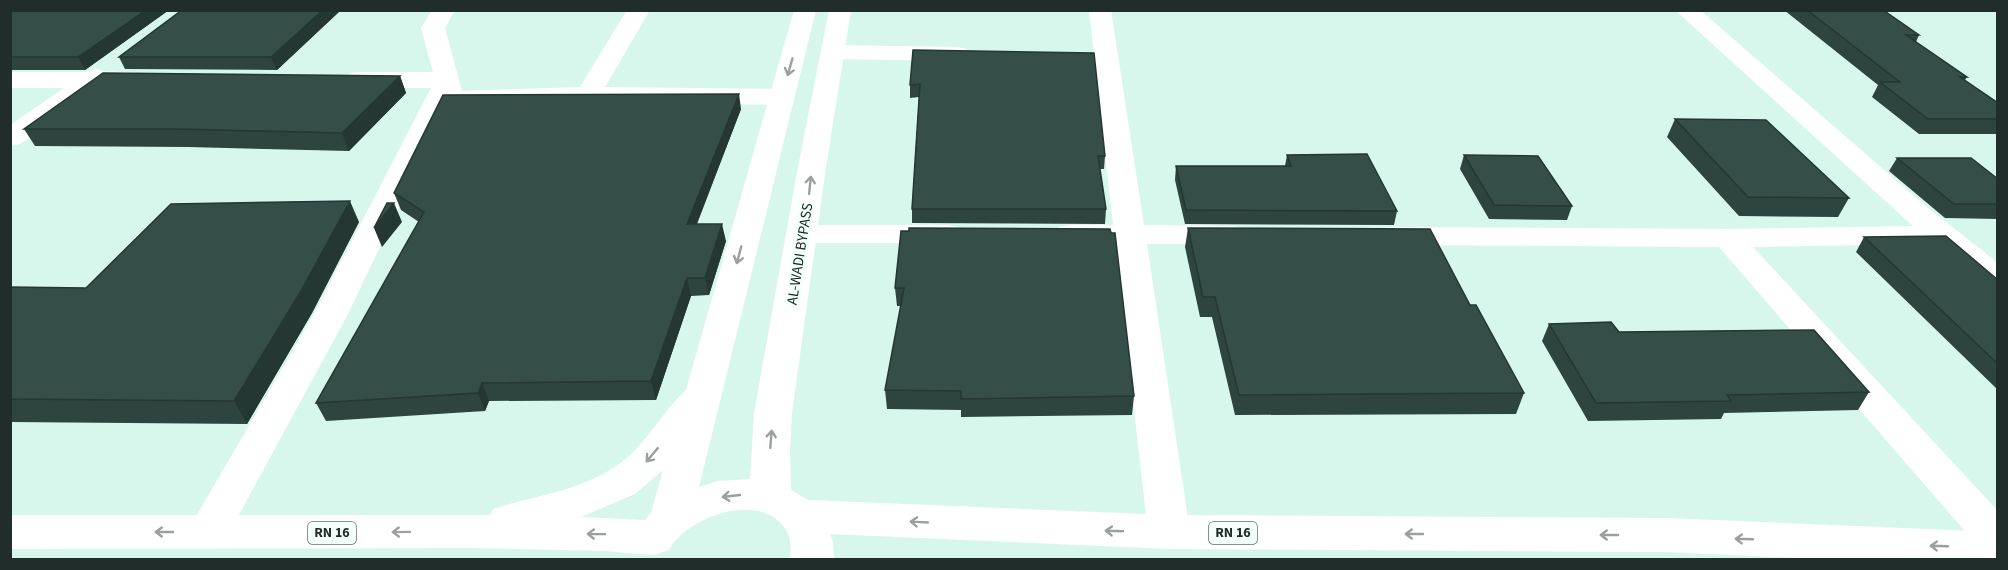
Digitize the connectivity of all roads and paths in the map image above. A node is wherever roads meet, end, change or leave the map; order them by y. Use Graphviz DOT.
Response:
graph roads {
  1 [pos="444,10"];
  2 [pos="639,10"];
  3 [pos="805,10"];
  4 [pos="840,10"];
  5 [pos="1100,10"];
  6 [pos="1686,10"];
  7 [pos="833,52"];
  8 [pos="127,54"];
  9 [pos="975,54"];
  10 [pos="92,79"];
  11 [pos="10,80"];
  12 [pos="161,80"];
  13 [pos="447,80"];
  14 [pos="334,81"];
  15 [pos="588,94"];
  16 [pos="781,98"];
  17 [pos="10,138"];
  18 [pos="803,234"];
  19 [pos="977,234"];
  20 [pos="1047,234"];
  21 [pos="1128,234"];
  22 [pos="1258,235"];
  23 [pos="1941,235"];
  24 [pos="1364,236"];
  25 [pos="1728,238"];
  26 [pos="1998,280"];
  27 [pos="703,394"];
  28 [pos="785,507"];
  29 [pos="471,531"];
  30 [pos="10,532"];
  31 [pos="208,532"];
  32 [pos="1169,532"];
  33 [pos="656,539"];
  34 [pos="1998,540"];
  35 [pos="1998,549"];
  36 [pos="812,560"];
  1 -- 13 [label="street"];
  2 -- 15 [label="street"];
  3 -- 16 [label="street, one-way"];
  4 -- 7 [label="street, AL-WADI BYPASS"];
  5 -- 21 [label="street"];
  6 -- 23 [label="street"];
  7 -- 9 [label="street"];
  18 -- 7 [label="street, AL-WADI BYPASS, one-way"];
  8 -- 10 [label="street"];
  10 -- 11 [label="street"];
  10 -- 12 [label="street"];
  10 -- 17 [label="street"];
  13 -- 14 [label="street"];
  13 -- 15 [label="street"];
  13 -- 31 [label="street"];
  15 -- 16 [label="street"];
  16 -- 27 [label="street, one-way"];
  18 -- 19 [label="street"];
  28 -- 18 [label="street, AL-WADI BYPASS, one-way"];
  20 -- 21 [label="street"];
  21 -- 22 [label="street"];
  21 -- 32 [label="street"];
  23 -- 25 [label="street"];
  23 -- 26 [label="street"];
  24 -- 25 [label="street"];
  25 -- 34 [label="street"];
  27 -- 29 [label="street, one-way"];
  27 -- 33 [label="street"];
  32 -- 28 [label="street, RN 16, one-way"];
  28 -- 33 [label="street, one-way"];
  28 -- 36 [label="street"];
  29 -- 31 [label="street, RN 16, one-way"];
  33 -- 29 [label="street, RN 16, one-way"];
  31 -- 30 [label="street, RN 16, one-way"];
  35 -- 32 [label="street, RN 16, one-way"];
}
